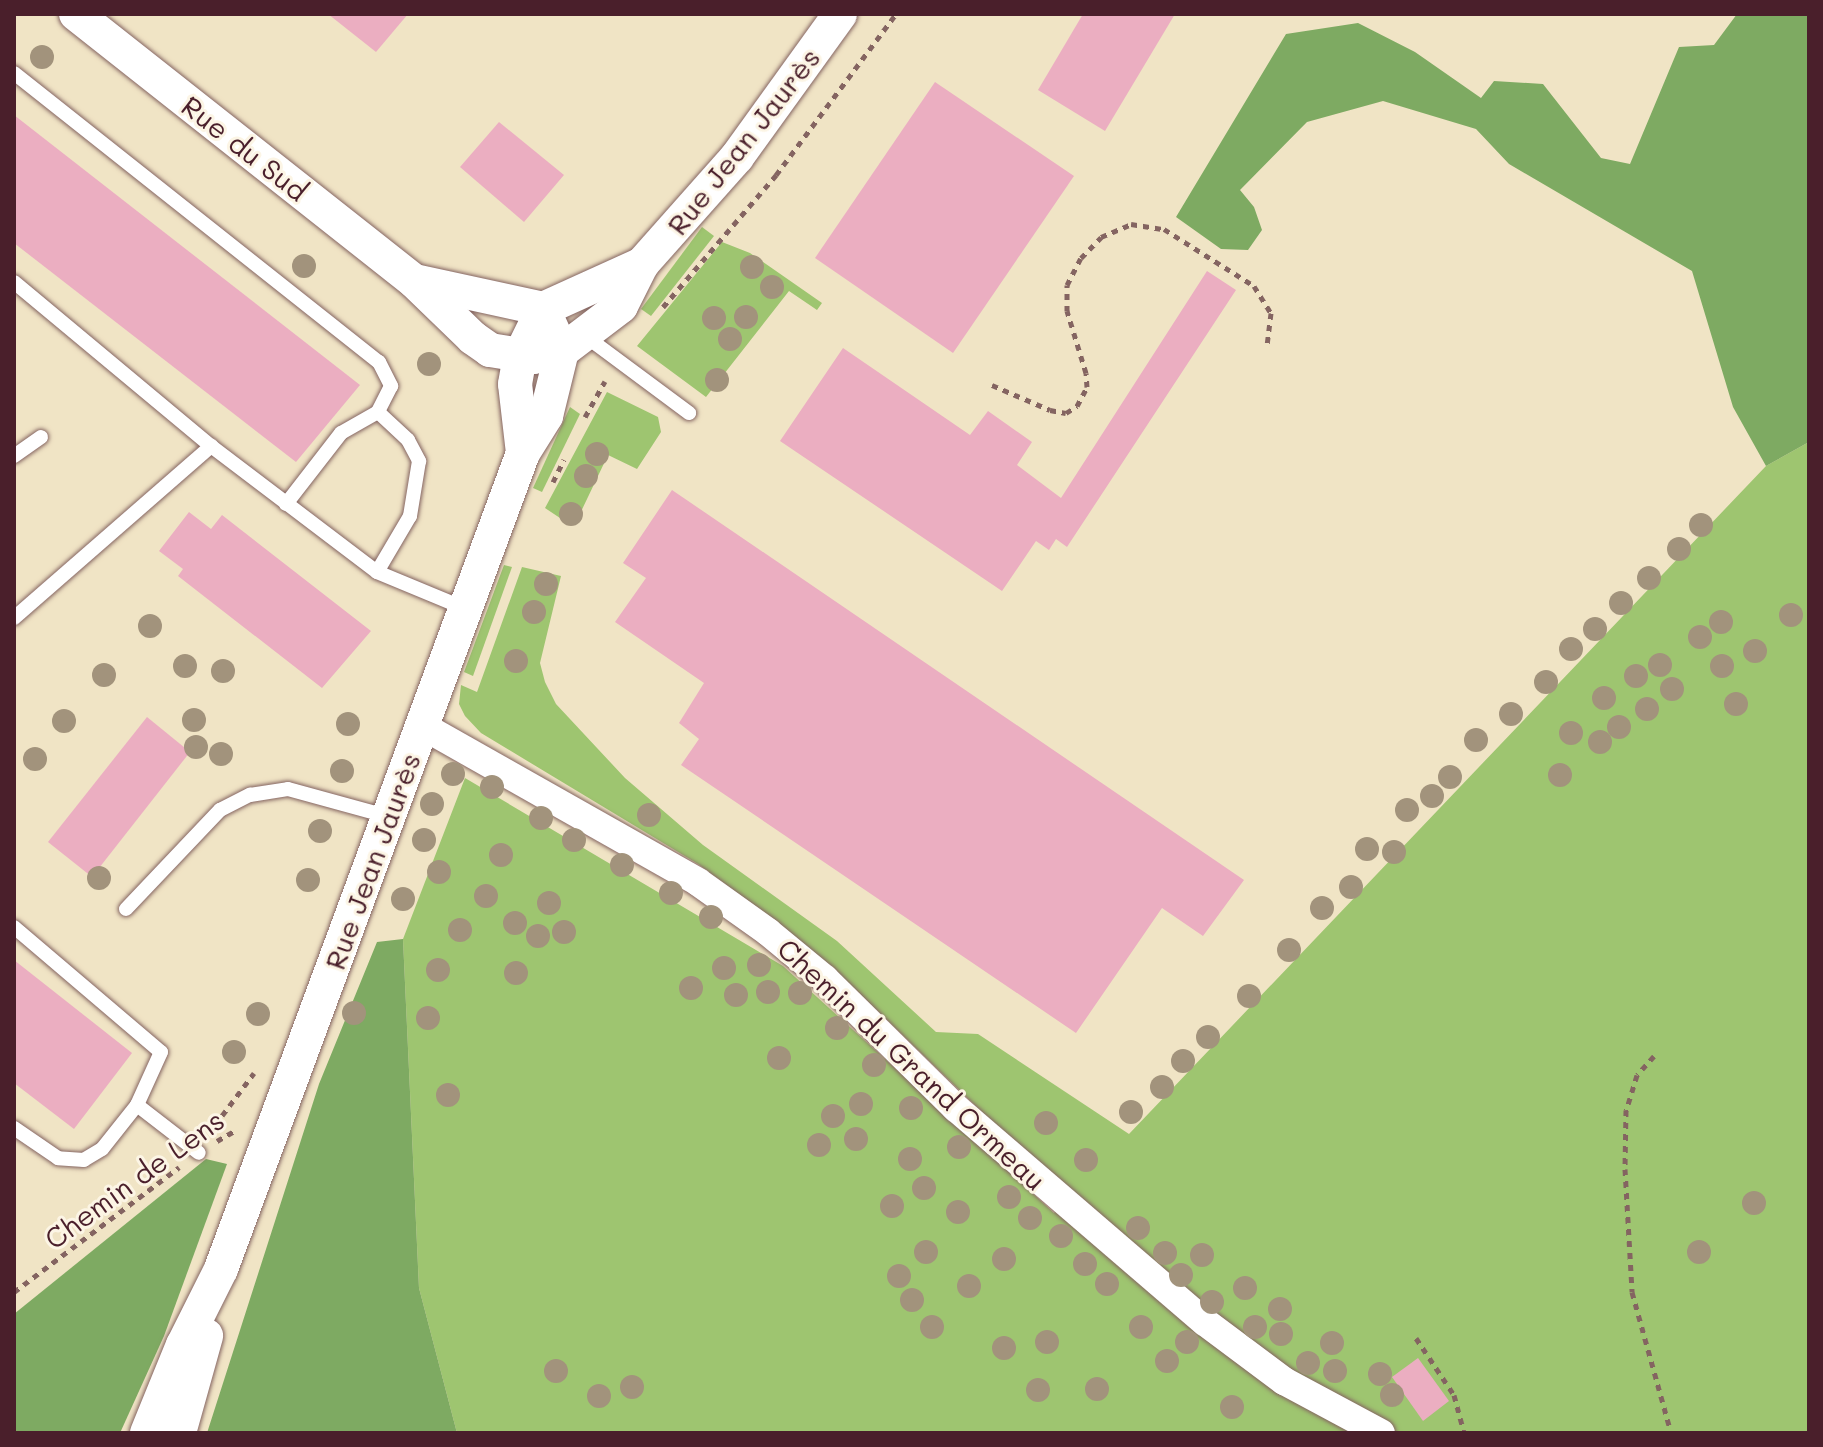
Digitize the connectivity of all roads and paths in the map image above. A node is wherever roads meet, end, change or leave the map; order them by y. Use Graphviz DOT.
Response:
graph roads {
  1 [pos="76,14"];
  2 [pos="840,14"];
  3 [pos="896,14"];
  4 [pos="14,73"];
  5 [pos="642,264"];
  6 [pos="414,281"];
  7 [pos="14,282"];
  8 [pos="543,309"];
  9 [pos="653,319"];
  10 [pos="574,344"];
  11 [pos="1267,344"];
  12 [pos="508,363"];
  13 [pos="619,363"];
  14 [pos="992,385"];
  15 [pos="378,412"];
  16 [pos="689,413"];
  17 [pos="579,430"];
  18 [pos="41,437"];
  19 [pos="211,446"];
  20 [pos="523,453"];
  21 [pos="566,455"];
  22 [pos="14,456"];
  23 [pos="547,494"];
  24 [pos="286,504"];
  25 [pos="377,572"];
  26 [pos="465,608"];
  27 [pos="14,618"];
  28 [pos="421,725"];
  29 [pos="387,816"];
  30 [pos="126,909"];
  31 [pos="14,927"];
  32 [pos="1654,1056"];
  33 [pos="261,1063"];
  34 [pos="137,1105"];
  35 [pos="283,1108"];
  36 [pos="215,1125"];
  37 [pos="14,1128"];
  38 [pos="199,1153"];
  39 [pos="221,1269"];
  40 [pos="14,1292"];
  41 [pos="1416,1338"];
  42 [pos="147,1433"];
  43 [pos="179,1433"];
  44 [pos="1381,1433"];
  45 [pos="1464,1433"];
  46 [pos="1671,1433"];
  1 -- 6 [label="street, Rue du Sud"];
  2 -- 5 [label="street, Rue Jean Jaurès"];
  3 -- 9 [label="path"];
  4 -- 15 [label="lane"];
  5 -- 8 [label="street, Rue Jean Jaurès"];
  5 -- 10 [label="street, Rue Jean Jaurès"];
  6 -- 8 [label="street, Rue du Sud"];
  6 -- 12 [label="street, Rue du Sud"];
  7 -- 19 [label="lane"];
  8 -- 10 [label="street"];
  8 -- 12 [label="street"];
  10 -- 12 [label="street"];
  10 -- 13 [label="lane"];
  10 -- 20 [label="street, Rue Jean Jaurès"];
  11 -- 14 [label="path"];
  12 -- 20 [label="street, Rue Jean Jaurès"];
  13 -- 16 [label="lane"];
  13 -- 17 [label="path"];
  15 -- 24 [label="lane"];
  15 -- 25 [label="lane"];
  18 -- 22 [label="lane"];
  19 -- 24 [label="lane"];
  19 -- 27 [label="lane"];
  20 -- 26 [label="street, Rue Jean Jaurès"];
  21 -- 23 [label="path"];
  24 -- 25 [label="lane"];
  25 -- 26 [label="lane"];
  26 -- 28 [label="street, Rue Jean Jaurès"];
  28 -- 29 [label="street, Rue Jean Jaurès"];
  28 -- 44 [label="street, Chemin du Grand Ormeau"];
  29 -- 30 [label="lane"];
  29 -- 35 [label="street, Rue Jean Jaurès"];
  31 -- 34 [label="lane"];
  32 -- 46 [label="path"];
  33 -- 36 [label="path"];
  34 -- 37 [label="lane"];
  34 -- 38 [label="lane"];
  35 -- 38 [label="path, Chemin de Lens"];
  35 -- 39 [label="street, Rue Jean Jaurès"];
  38 -- 40 [label="path, Chemin de Lens"];
  39 -- 42 [label="street, Rue Jean Jaurès"];
  39 -- 43 [label="street, Rue Jean Jaurès"];
  41 -- 45 [label="path"];
}
